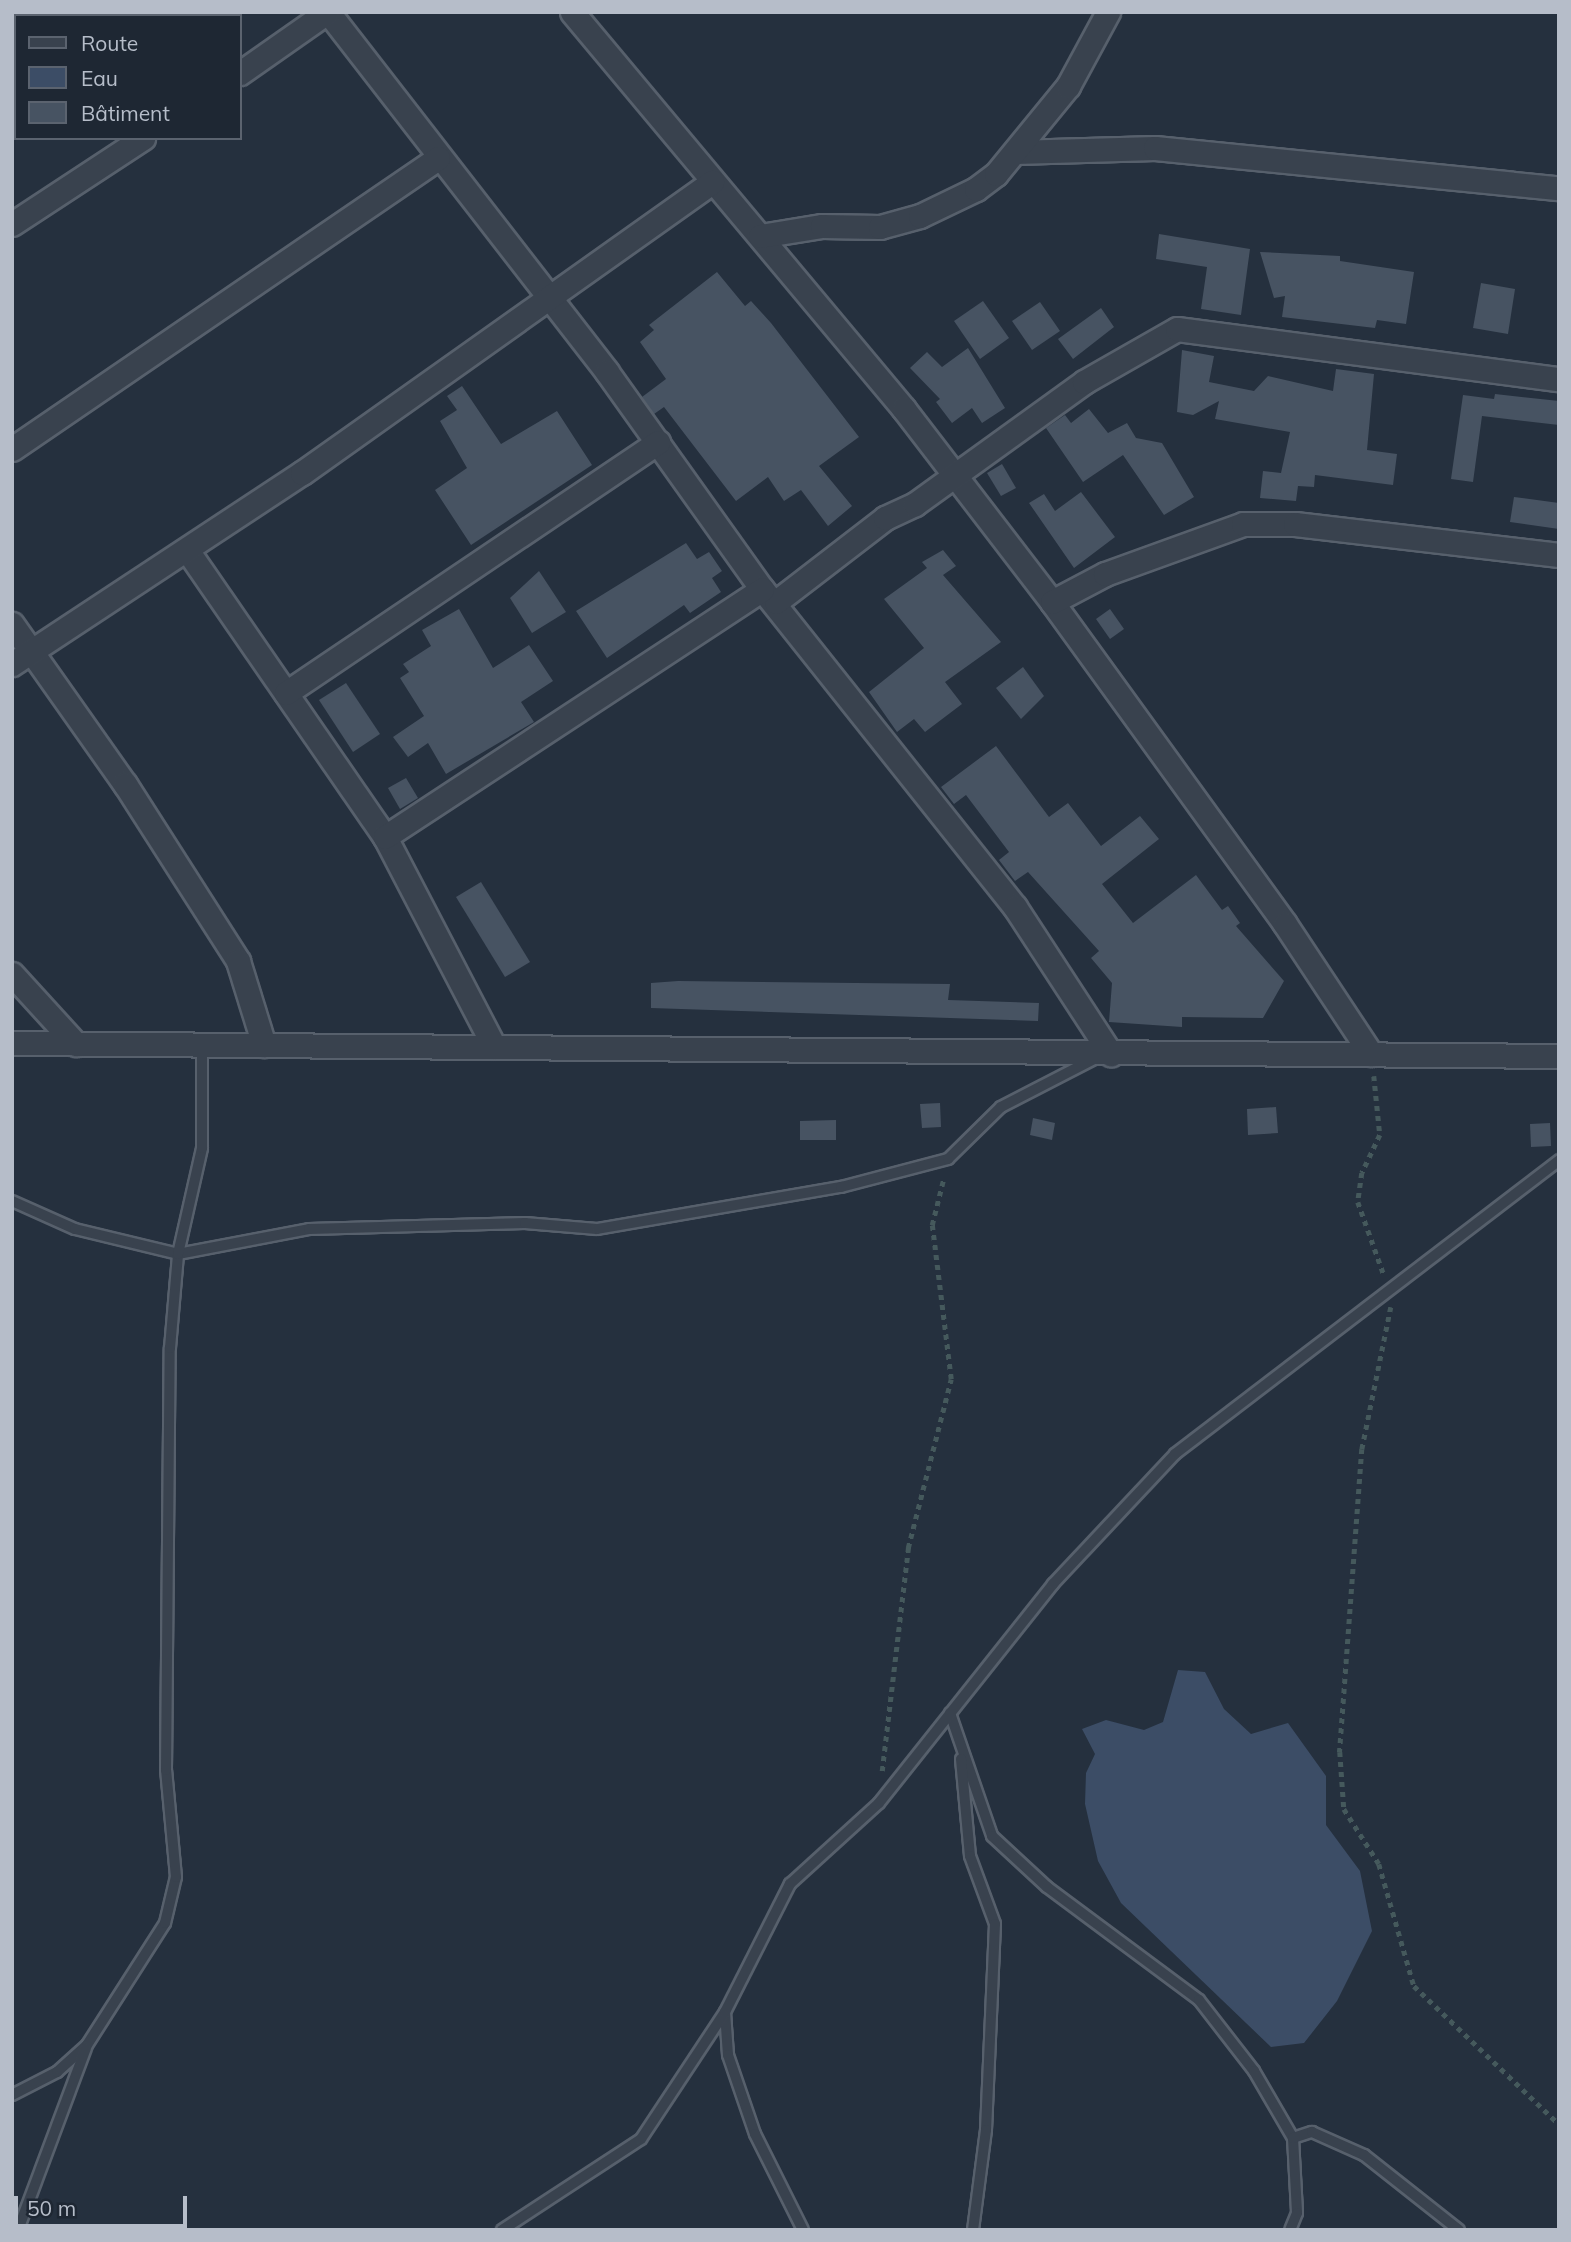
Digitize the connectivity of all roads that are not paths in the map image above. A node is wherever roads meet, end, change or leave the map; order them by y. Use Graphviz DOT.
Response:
graph roads {
  1 [pos="327,12"];
  2 [pos="572,12"];
  3 [pos="1108,12"];
  4 [pos="242,72"];
  5 [pos="140,140"];
  6 [pos="1015,152"];
  7 [pos="438,158"];
  8 [pos="712,182"];
  9 [pos="1559,188"];
  10 [pos="12,224"];
  11 [pos="760,236"];
  12 [pos="551,300"];
  13 [pos="1559,379"];
  14 [pos="658,442"];
  15 [pos="12,449"];
  16 [pos="954,474"];
  17 [pos="187,550"];
  18 [pos="1559,555"];
  19 [pos="769,596"];
  20 [pos="1052,602"];
  21 [pos="12,624"];
  22 [pos="21,658"];
  23 [pos="286,693"];
  24 [pos="385,837"];
  25 [pos="12,974"];
  26 [pos="12,1043"];
  27 [pos="76,1044"];
  28 [pos="202,1045"];
  29 [pos="264,1045"];
  30 [pos="494,1046"];
  31 [pos="1107,1054"];
  32 [pos="1371,1054"];
  33 [pos="1559,1056"];
  34 [pos="1559,1160"];
  35 [pos="12,1201"];
  36 [pos="178,1254"];
  37 [pos="950,1713"];
  38 [pos="960,1741"];
  39 [pos="725,2012"];
  40 [pos="87,2045"];
  41 [pos="12,2095"];
  42 [pos="1293,2138"];
  43 [pos="18,2230"];
  44 [pos="502,2230"];
  45 [pos="803,2230"];
  46 [pos="973,2230"];
  47 [pos="1290,2230"];
  48 [pos="1459,2230"];
  1 -- 4 [label="street"];
  1 -- 7 [label="street"];
  2 -- 8 [label="street"];
  3 -- 6 [label="street"];
  5 -- 10 [label="street"];
  6 -- 9 [label="street"];
  6 -- 11 [label="street"];
  7 -- 12 [label="street"];
  7 -- 15 [label="street"];
  8 -- 11 [label="street"];
  8 -- 12 [label="street"];
  11 -- 16 [label="street"];
  12 -- 14 [label="street"];
  12 -- 17 [label="street"];
  13 -- 16 [label="street"];
  14 -- 19 [label="street"];
  14 -- 23 [label="street"];
  16 -- 19 [label="street"];
  16 -- 20 [label="street"];
  17 -- 22 [label="street"];
  17 -- 23 [label="street"];
  18 -- 20 [label="street"];
  19 -- 24 [label="street"];
  19 -- 31 [label="street"];
  20 -- 32 [label="street"];
  21 -- 22 [label="street"];
  22 -- 29 [label="street"];
  23 -- 24 [label="street"];
  24 -- 30 [label="street"];
  25 -- 27 [label="street"];
  26 -- 27 [label="street"];
  27 -- 28 [label="street"];
  28 -- 29 [label="street"];
  28 -- 36 [label="lane"];
  29 -- 30 [label="street"];
  30 -- 31 [label="street"];
  31 -- 32 [label="street"];
  31 -- 36 [label="lane"];
  32 -- 33 [label="street"];
  34 -- 37 [label="lane"];
  35 -- 36 [label="lane"];
  36 -- 40 [label="lane"];
  37 -- 38 [label="lane"];
  37 -- 39 [label="lane"];
  38 -- 42 [label="lane"];
  38 -- 46 [label="lane"];
  39 -- 44 [label="lane"];
  39 -- 45 [label="lane"];
  40 -- 41 [label="lane"];
  40 -- 43 [label="lane"];
  42 -- 47 [label="lane"];
  42 -- 48 [label="lane"];
}
